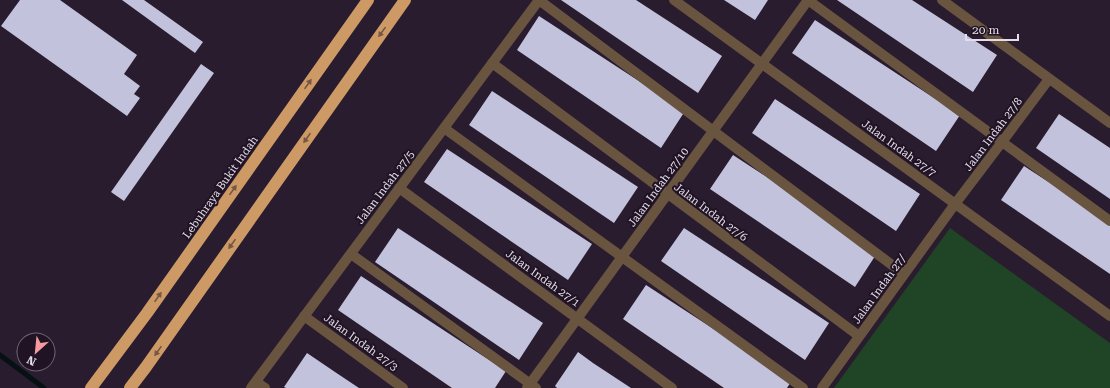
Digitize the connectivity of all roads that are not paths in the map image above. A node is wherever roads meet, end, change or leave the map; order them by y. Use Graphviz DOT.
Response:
graph roads {
  1 [pos="368,0"];
  2 [pos="405,0"];
  3 [pos="539,0"];
  4 [pos="674,0"];
  5 [pos="808,0"];
  6 [pos="942,0"];
  7 [pos="492,63"];
  8 [pos="762,64"];
  9 [pos="1049,78"];
  10 [pos="1110,123"];
  11 [pos="444,128"];
  12 [pos="713,131"];
  13 [pos="1002,142"];
  14 [pos="399,188"];
  15 [pos="668,194"];
  16 [pos="955,204"];
  17 [pos="1110,221"];
  18 [pos="350,254"];
  19 [pos="622,257"];
  20 [pos="904,274"];
  21 [pos="304,316"];
  22 [pos="1110,316"];
  23 [pos="577,318"];
  24 [pos="859,336"];
  25 [pos="253,385"];
  26 [pos="93,386"];
  27 [pos="531,387"];
  28 [pos="130,388"];
  29 [pos="265,388"];
  30 [pos="403,388"];
  31 [pos="672,388"];
  32 [pos="803,388"];
  33 [pos="822,388"];
  26 -- 1 [label="highway, Lebuhraya Bukit Indah, one-way"];
  2 -- 28 [label="highway, one-way"];
  3 -- 7 [label="street, Jalan Indah 27/5"];
  3 -- 12 [label="street"];
  4 -- 8 [label="street, Jalan Indah 27/7"];
  5 -- 8 [label="street, Jalan Indah 27/10"];
  5 -- 13 [label="street"];
  6 -- 9 [label="street"];
  7 -- 11 [label="street, Jalan Indah 27/5"];
  7 -- 15 [label="street, Jalan Indah 27/6"];
  8 -- 12 [label="street, Jalan Indah 27/10"];
  8 -- 16 [label="street, Jalan Indah 27/7"];
  9 -- 10 [label="street"];
  9 -- 13 [label="street, Jalan Indah 27/8"];
  11 -- 14 [label="street, Jalan Indah 27/5"];
  11 -- 19 [label="street"];
  12 -- 15 [label="street, Jalan Indah 27/10"];
  12 -- 20 [label="street"];
  13 -- 16 [label="street, Jalan Indah 27/8"];
  13 -- 17 [label="street"];
  14 -- 18 [label="street, Jalan Indah 27/5"];
  14 -- 23 [label="street, Jalan Indah 27/1"];
  15 -- 19 [label="street, Jalan Indah 27/10"];
  15 -- 24 [label="street, Jalan Indah 27/6"];
  16 -- 20 [label="street, Jalan Indah 27/"];
  16 -- 22 [label="street, Jalan Indah 27/7"];
  18 -- 21 [label="street, Jalan Indah 27/5"];
  18 -- 27 [label="street"];
  19 -- 23 [label="street, Jalan Indah 27/10"];
  19 -- 32 [label="street"];
  20 -- 24 [label="street, Jalan Indah 27/"];
  21 -- 25 [label="street, Jalan Indah 27/5"];
  21 -- 30 [label="street, Jalan Indah 27/3"];
  23 -- 27 [label="street, Jalan Indah 27/10"];
  23 -- 31 [label="street, Jalan Indah 27/1"];
  24 -- 33 [label="street, Jalan Indah 27/"];
  25 -- 29 [label="street"];
}
